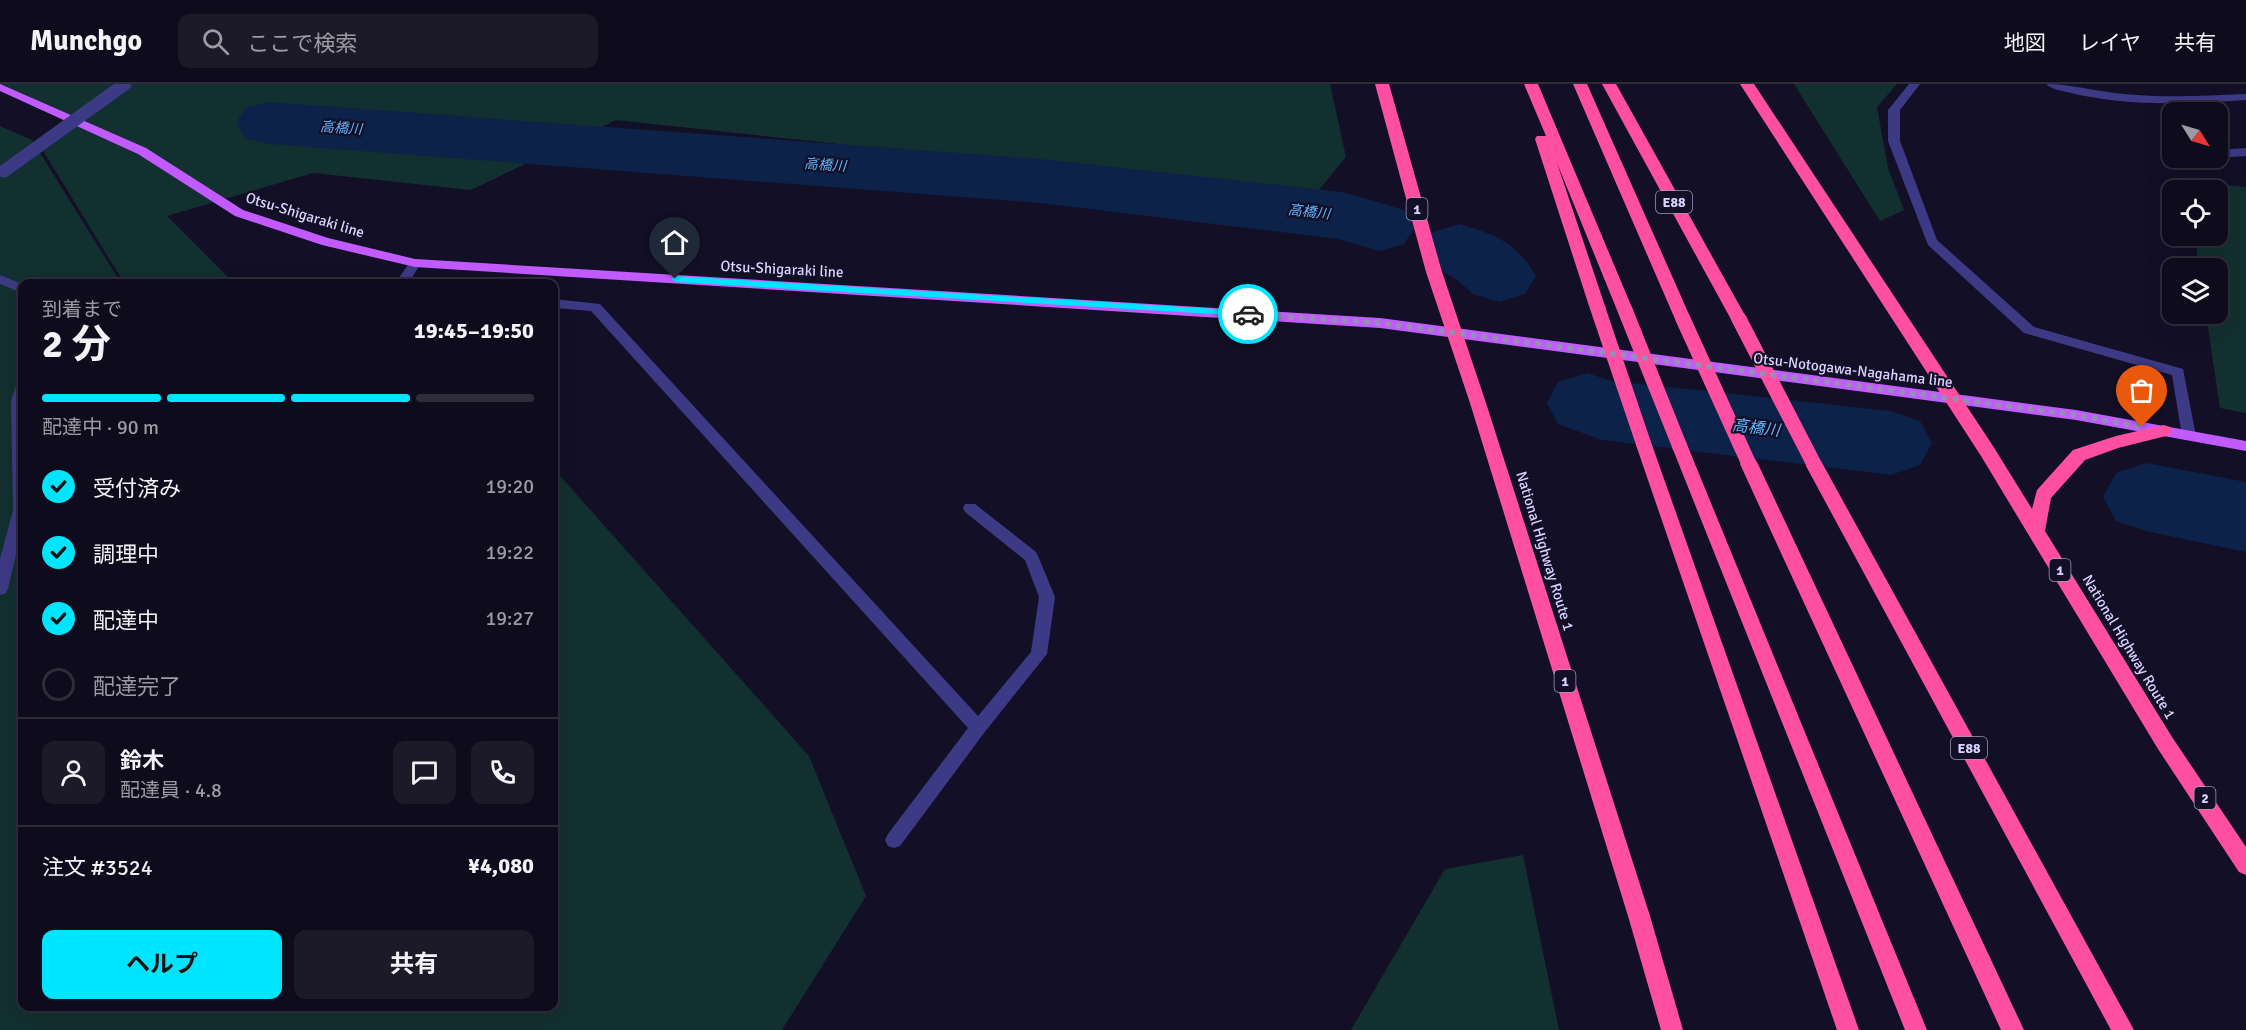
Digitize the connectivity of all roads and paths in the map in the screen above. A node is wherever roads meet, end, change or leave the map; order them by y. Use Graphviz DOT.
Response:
graph roads {
  1 [pos="125,84"];
  2 [pos="1382,84"];
  3 [pos="1524,84"];
  4 [pos="1531,84"];
  5 [pos="1580,84"];
  6 [pos="1609,84"];
  7 [pos="1747,84"];
  8 [pos="1915,84"];
  9 [pos="2051,84"];
  10 [pos="0,87"];
  11 [pos="2246,97"];
  12 [pos="2246,152"];
  13 [pos="2228,153"];
  14 [pos="2,173"];
  15 [pos="415,263"];
  16 [pos="0,279"];
  17 [pos="404,279"];
  18 [pos="18,288"];
  19 [pos="558,304"];
  20 [pos="1455,333"];
  21 [pos="1953,399"];
  22 [pos="2164,431"];
  23 [pos="2188,436"];
  24 [pos="2246,446"];
  25 [pos="970,508"];
  26 [pos="18,518"];
  27 [pos="2036,531"];
  28 [pos="0,589"];
  29 [pos="978,728"];
  30 [pos="2165,743"];
  31 [pos="894,840"];
  32 [pos="2246,853"];
  33 [pos="2246,865"];
  34 [pos="1672,1030"];
  35 [pos="1848,1030"];
  36 [pos="1916,1030"];
  37 [pos="2013,1030"];
  38 [pos="2123,1030"];
  1 -- 14 [label="street, bridge"];
  2 -- 20 [label="highway, National Highway Route 1 / 1"];
  3 -- 35 [label="highway, bridge"];
  4 -- 36 [label="highway, bridge"];
  5 -- 37 [label="highway, E88, bridge"];
  6 -- 38 [label="highway, E88, bridge"];
  7 -- 21 [label="highway, National Highway Route 1 / 1"];
  8 -- 23 [label="street"];
  9 -- 11 [label="street"];
  10 -- 15 [label="main road, Otsu-Shigaraki line"];
  12 -- 13 [label="street"];
  15 -- 17 [label="street"];
  15 -- 20 [label="main road, Otsu-Shigaraki line"];
  16 -- 18 [label="street"];
  19 -- 29 [label="street"];
  20 -- 21 [label="main road, Otsu-Notogawa-Nagahama line"];
  20 -- 34 [label="highway, National Highway Route 1 / 1"];
  21 -- 22 [label="main road, Otsu-Notogawa-Nagahama line"];
  21 -- 27 [label="highway, National Highway Route 1 / 1"];
  22 -- 23 [label="main road, Otsu-Notogawa-Nagahama line"];
  22 -- 27 [label="highway"];
  23 -- 24 [label="main road, Otsu-Notogawa-Nagahama line"];
  25 -- 29 [label="street"];
  26 -- 28 [label="street"];
  27 -- 30 [label="highway, National Highway Route 1 / 1"];
  29 -- 31 [label="street"];
  30 -- 32 [label="main road, 2"];
  30 -- 33 [label="highway, National Highway Route 1 / 1"];
}
